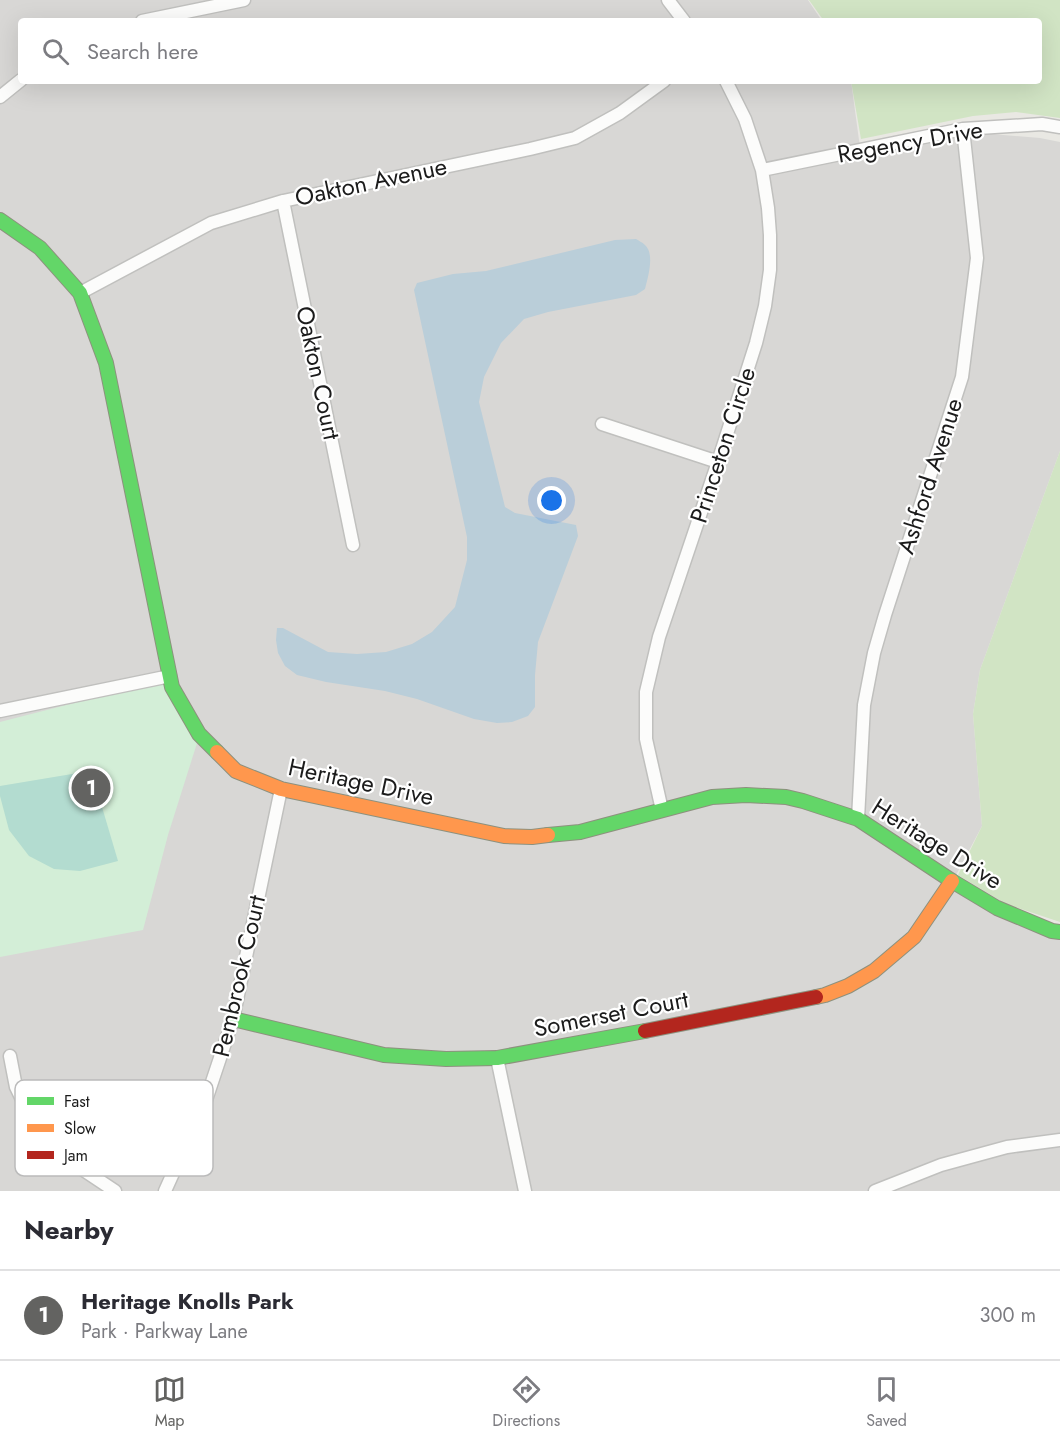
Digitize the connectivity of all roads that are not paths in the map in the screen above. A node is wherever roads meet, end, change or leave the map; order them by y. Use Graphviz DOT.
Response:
graph roads {
  1 [pos="244,0"];
  2 [pos="668,0"];
  3 [pos="157,18"];
  4 [pos="682,18"];
  5 [pos="18,82"];
  6 [pos="660,84"];
  7 [pos="728,84"];
  8 [pos="0,97"];
  9 [pos="1060,127"];
  10 [pos="963,129"];
  11 [pos="762,171"];
  12 [pos="283,201"];
  13 [pos="0,220"];
  14 [pos="80,293"];
  15 [pos="602,424"];
  16 [pos="718,462"];
  17 [pos="353,545"];
  18 [pos="170,676"];
  19 [pos="0,711"];
  20 [pos="281,789"];
  21 [pos="662,810"];
  22 [pos="858,819"];
  23 [pos="952,881"];
  24 [pos="1060,932"];
  25 [pos="232,1019"];
  26 [pos="10,1056"];
  27 [pos="497,1058"];
  28 [pos="212,1080"];
  29 [pos="15,1082"];
  30 [pos="1060,1140"];
  31 [pos="92,1176"];
  32 [pos="172,1176"];
  33 [pos="115,1191"];
  34 [pos="165,1191"];
  35 [pos="525,1191"];
  36 [pos="875,1191"];
  1 -- 3 [label="street"];
  2 -- 4 [label="street"];
  5 -- 8 [label="street"];
  6 -- 12 [label="street, Oakton Avenue"];
  7 -- 11 [label="street, Princeton Circle"];
  9 -- 10 [label="street, Regency Drive"];
  10 -- 11 [label="street, Regency Drive"];
  10 -- 22 [label="street, Ashford Avenue"];
  11 -- 16 [label="street, Princeton Circle"];
  12 -- 14 [label="street, Oakton Avenue"];
  12 -- 17 [label="street, Oakton Court"];
  13 -- 14 [label="street, Heritage Drive"];
  14 -- 18 [label="street, Heritage Drive"];
  15 -- 16 [label="street"];
  16 -- 21 [label="street, Princeton Circle"];
  18 -- 19 [label="street"];
  18 -- 20 [label="street, Heritage Drive"];
  20 -- 21 [label="street, Heritage Drive"];
  20 -- 25 [label="street, Pembrook Court"];
  21 -- 22 [label="street, Heritage Drive"];
  22 -- 23 [label="street, Heritage Drive"];
  23 -- 24 [label="street, Heritage Drive"];
  23 -- 27 [label="street, Somerset Court"];
  25 -- 27 [label="street, Somerset Court"];
  25 -- 28 [label="street, Pembrook Court"];
  26 -- 29 [label="street"];
  27 -- 35 [label="street"];
  30 -- 36 [label="street"];
  31 -- 33 [label="street"];
  32 -- 34 [label="street, Pembrook Court"];
}
